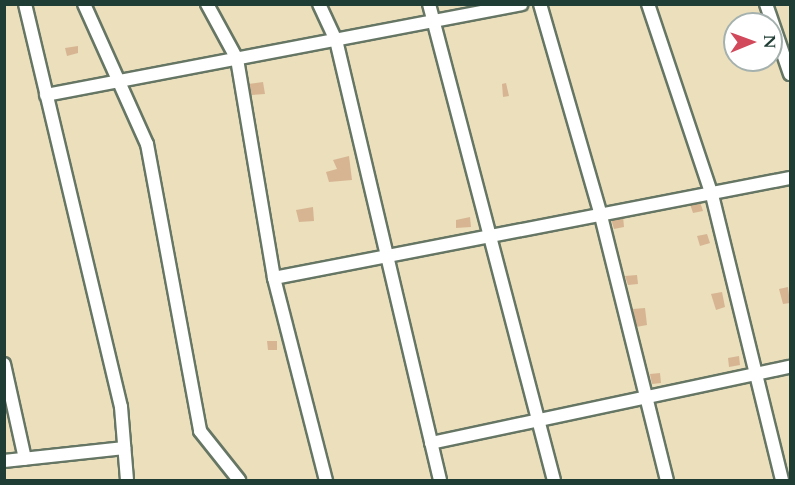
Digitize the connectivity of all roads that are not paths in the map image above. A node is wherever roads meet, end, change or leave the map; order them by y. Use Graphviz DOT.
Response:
graph roads {
  1 [pos="25,4"];
  2 [pos="84,4"];
  3 [pos="207,4"];
  4 [pos="319,4"];
  5 [pos="429,4"];
  6 [pos="521,4"];
  7 [pos="540,4"];
  8 [pos="648,4"];
  9 [pos="766,4"];
  10 [pos="436,21"];
  11 [pos="336,40"];
  12 [pos="237,59"];
  13 [pos="790,74"];
  14 [pos="122,81"];
  15 [pos="46,95"];
  16 [pos="790,178"];
  17 [pos="712,195"];
  18 [pos="601,216"];
  19 [pos="494,236"];
  20 [pos="387,256"];
  21 [pos="274,278"];
  22 [pos="4,364"];
  23 [pos="790,367"];
  24 [pos="756,375"];
  25 [pos="646,398"];
  26 [pos="539,420"];
  27 [pos="431,443"];
  28 [pos="124,448"];
  29 [pos="25,459"];
  30 [pos="4,461"];
  31 [pos="127,480"];
  32 [pos="239,480"];
  33 [pos="326,480"];
  34 [pos="440,480"];
  35 [pos="554,480"];
  36 [pos="667,480"];
  37 [pos="782,480"];
  1 -- 15 [label="street"];
  2 -- 14 [label="street"];
  3 -- 12 [label="street"];
  4 -- 11 [label="street"];
  5 -- 10 [label="street"];
  6 -- 10 [label="street"];
  7 -- 18 [label="street"];
  8 -- 17 [label="street"];
  9 -- 13 [label="street"];
  10 -- 11 [label="street"];
  10 -- 19 [label="street"];
  11 -- 12 [label="street"];
  11 -- 20 [label="street"];
  12 -- 14 [label="street"];
  12 -- 21 [label="street"];
  14 -- 15 [label="street"];
  14 -- 32 [label="street"];
  15 -- 28 [label="street"];
  16 -- 17 [label="street"];
  17 -- 18 [label="street"];
  17 -- 24 [label="street"];
  18 -- 19 [label="street"];
  18 -- 25 [label="street"];
  19 -- 20 [label="street"];
  19 -- 26 [label="street"];
  20 -- 21 [label="street"];
  20 -- 27 [label="street"];
  21 -- 33 [label="street"];
  22 -- 29 [label="street"];
  23 -- 24 [label="street"];
  24 -- 25 [label="street"];
  24 -- 37 [label="street"];
  25 -- 26 [label="street"];
  25 -- 36 [label="street"];
  26 -- 27 [label="street"];
  26 -- 35 [label="street"];
  27 -- 34 [label="street"];
  28 -- 29 [label="street"];
  28 -- 31 [label="street"];
  29 -- 30 [label="street"];
}
